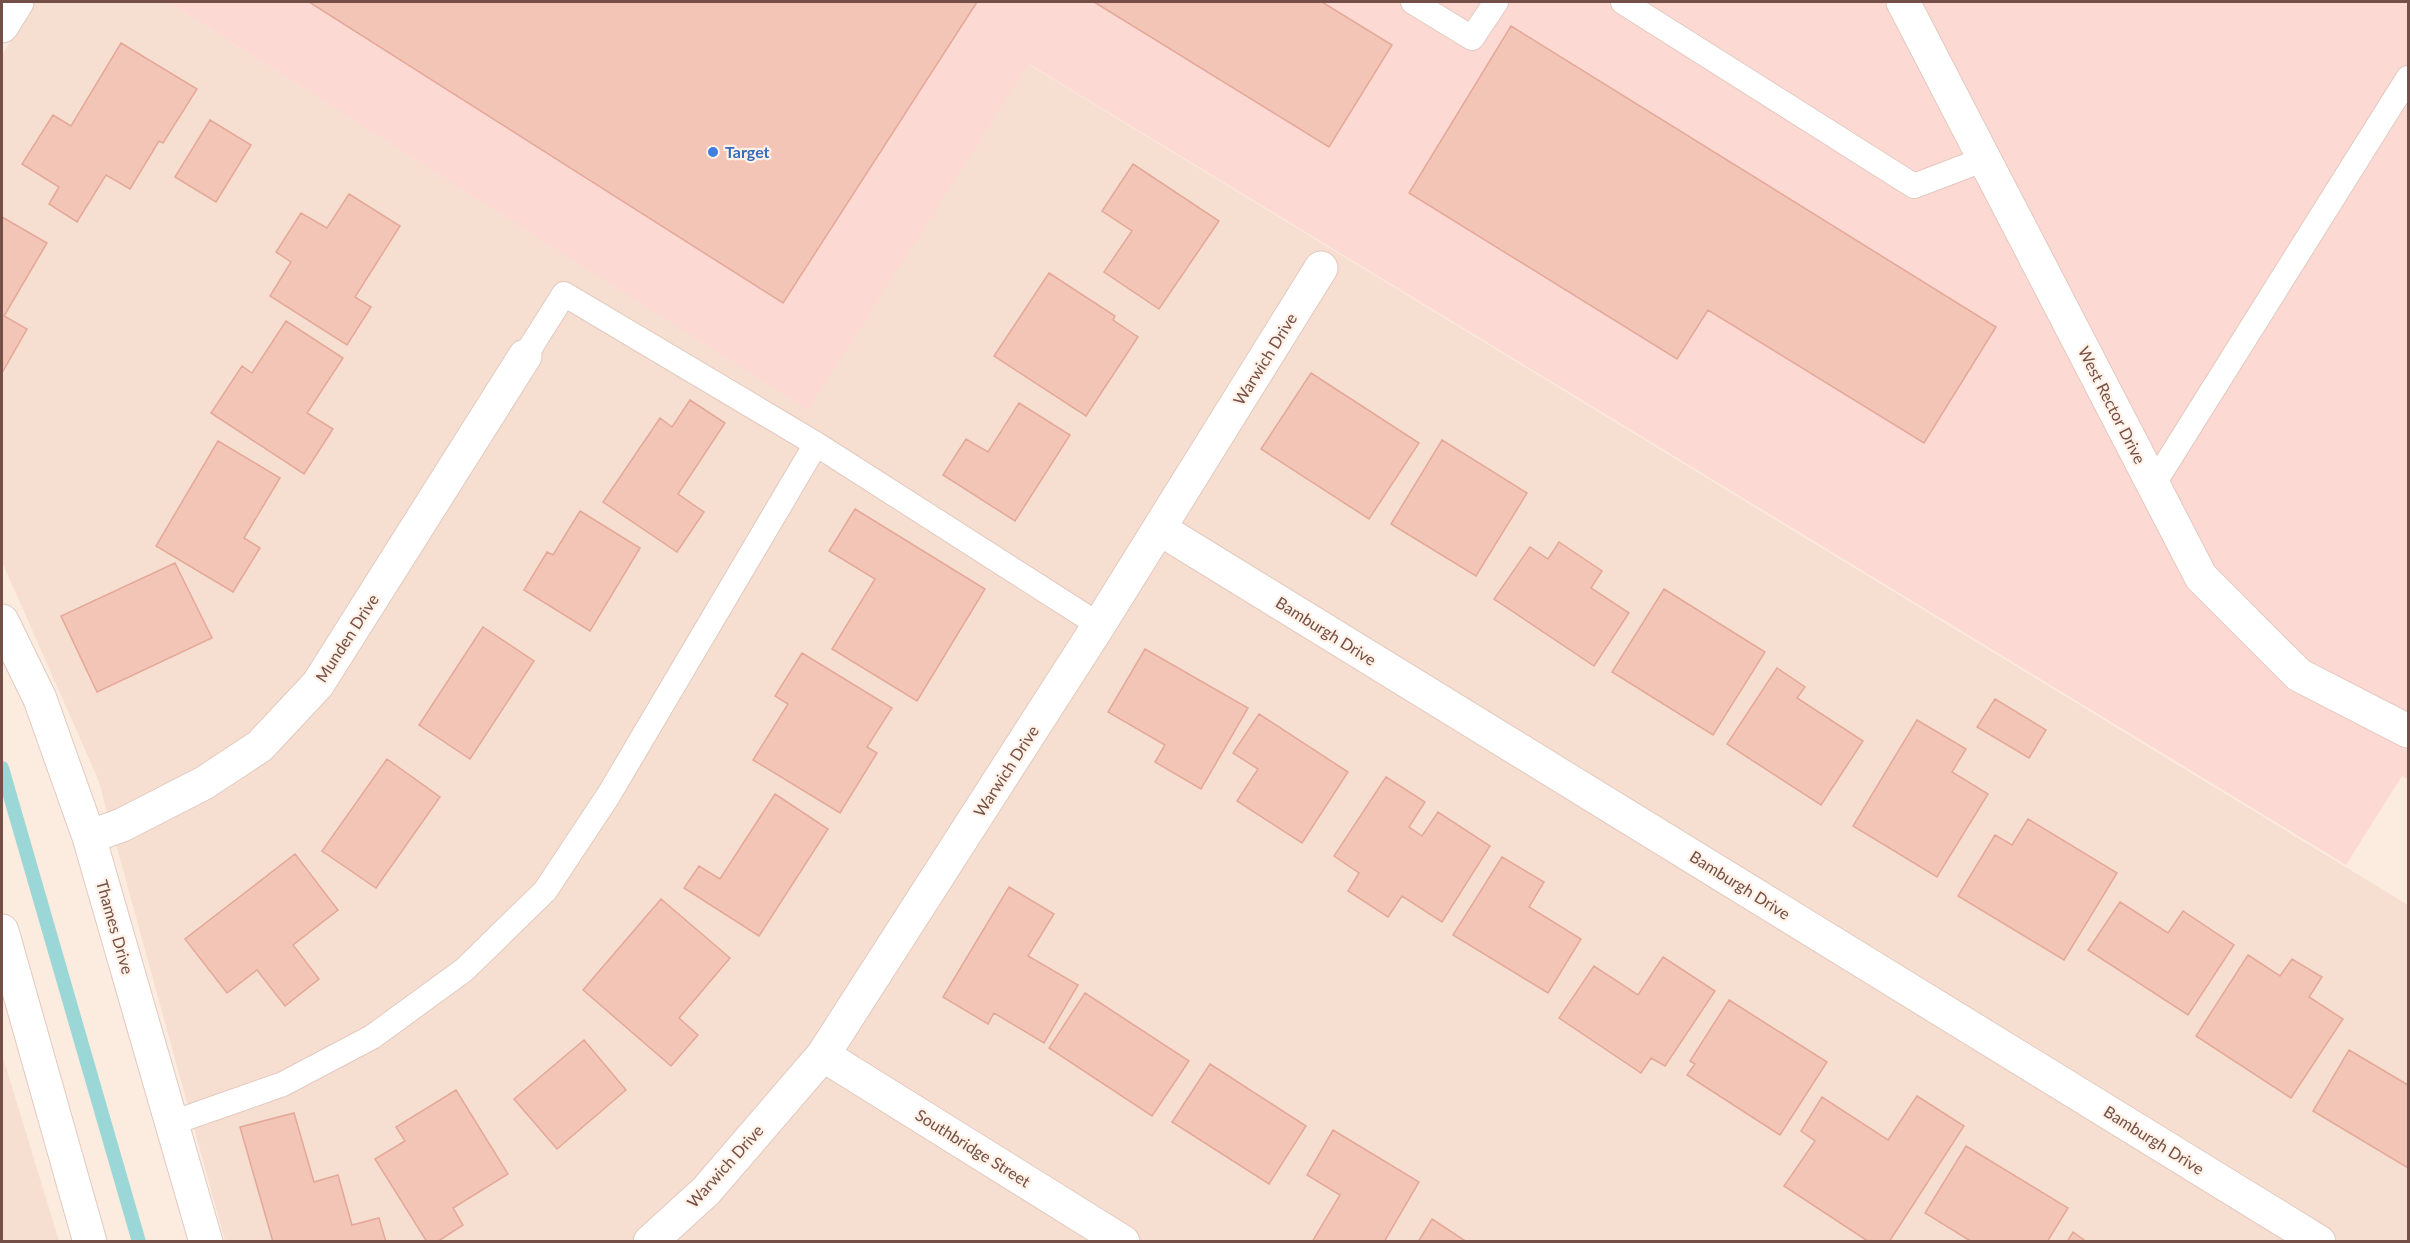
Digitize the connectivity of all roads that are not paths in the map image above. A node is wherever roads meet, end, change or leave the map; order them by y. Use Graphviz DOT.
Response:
graph roads {
  1 [pos="17,2"];
  2 [pos="1413,2"];
  3 [pos="1496,2"];
  4 [pos="1623,2"];
  5 [pos="1903,2"];
  6 [pos="2,26"];
  7 [pos="2409,78"];
  8 [pos="1984,159"];
  9 [pos="1321,268"];
  10 [pos="525,356"];
  11 [pos="816,444"];
  12 [pos="2152,485"];
  13 [pos="1160,530"];
  14 [pos="2,621"];
  15 [pos="1099,626"];
  16 [pos="2409,731"];
  17 [pos="89,837"];
  18 [pos="2,931"];
  19 [pos="823,1055"];
  20 [pos="172,1123"];
  21 [pos="90,1242"];
  22 [pos="206,1242"];
  23 [pos="650,1242"];
  24 [pos="1123,1242"];
  25 [pos="2319,1242"];
  1 -- 6 [label="street"];
  2 -- 3 [label="lane"];
  4 -- 8 [label="lane"];
  5 -- 8 [label="street, West Rector Drive"];
  7 -- 12 [label="lane"];
  8 -- 12 [label="street, West Rector Drive"];
  9 -- 13 [label="street, Warwich Drive"];
  10 -- 11 [label="lane"];
  10 -- 17 [label="street, Munden Drive"];
  11 -- 15 [label="lane"];
  11 -- 20 [label="lane"];
  12 -- 16 [label="street, West Rector Drive"];
  13 -- 15 [label="street, Warwich Drive"];
  13 -- 25 [label="street, Bamburgh Drive"];
  14 -- 17 [label="street, Thames Drive"];
  15 -- 19 [label="street, Warwich Drive"];
  17 -- 20 [label="street, Thames Drive"];
  18 -- 21 [label="street"];
  19 -- 23 [label="street, Warwich Drive"];
  19 -- 24 [label="street, Southbridge Street"];
  20 -- 22 [label="street, Thames Drive"];
}
